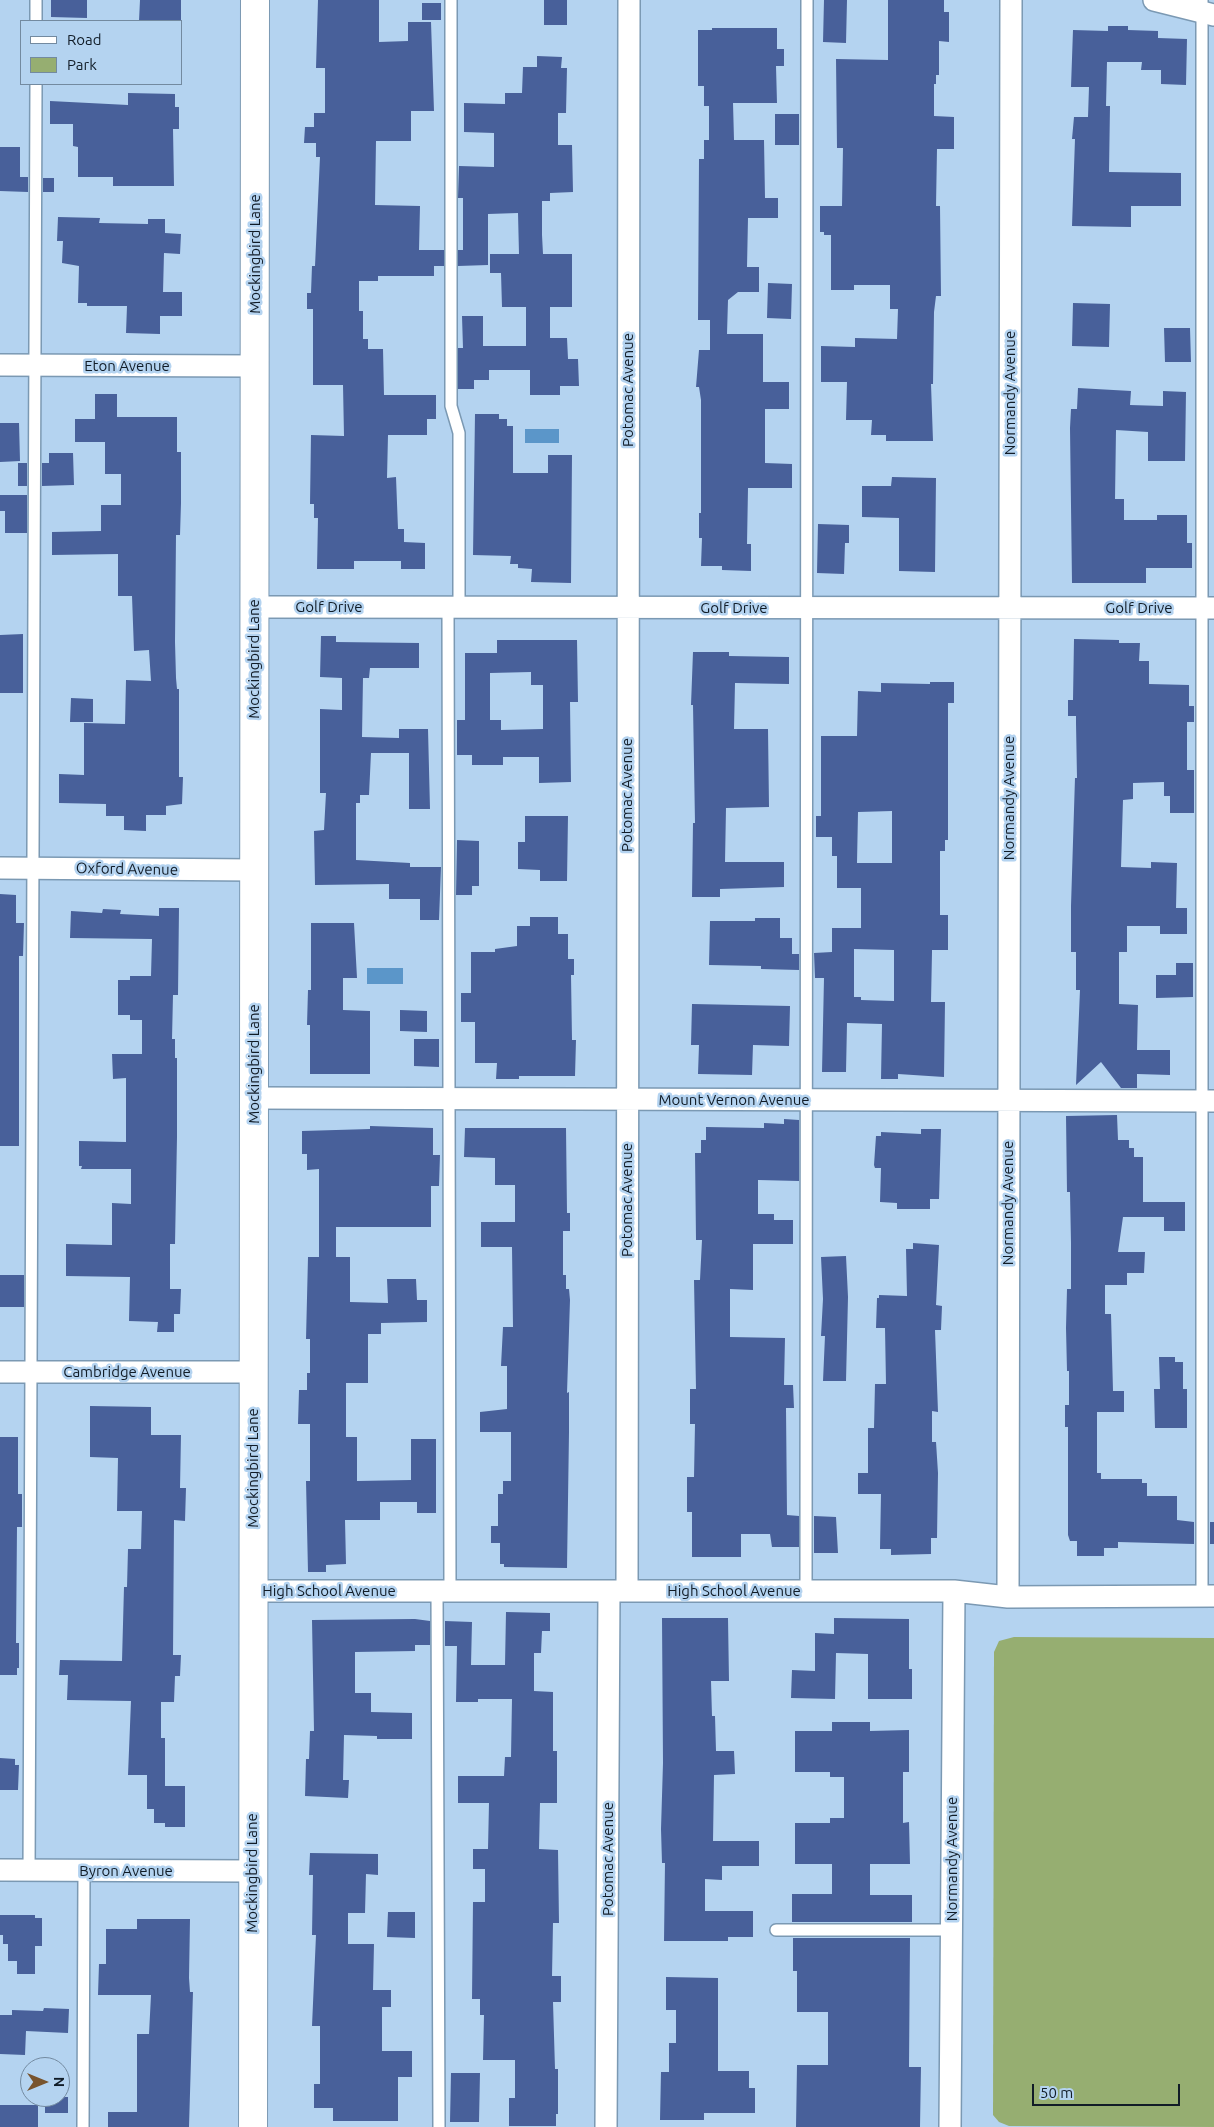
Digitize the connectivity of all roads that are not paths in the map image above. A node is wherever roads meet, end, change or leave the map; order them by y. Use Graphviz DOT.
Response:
graph roads {
  1 [pos="36,0"];
  2 [pos="255,0"];
  3 [pos="451,0"];
  4 [pos="629,0"];
  5 [pos="807,0"];
  6 [pos="1011,0"];
  7 [pos="1154,0"];
  8 [pos="1206,9"];
  9 [pos="36,20"];
  10 [pos="36,85"];
  11 [pos="0,365"];
  12 [pos="36,365"];
  13 [pos="254,366"];
  14 [pos="254,607"];
  15 [pos="453,608"];
  16 [pos="628,608"];
  17 [pos="806,608"];
  18 [pos="1208,608"];
  19 [pos="1009,609"];
  20 [pos="0,868"];
  21 [pos="34,868"];
  22 [pos="254,870"];
  23 [pos="254,1098"];
  24 [pos="450,1098"];
  25 [pos="627,1099"];
  26 [pos="806,1100"];
  27 [pos="1208,1101"];
  28 [pos="1008,1102"];
  29 [pos="0,1372"];
  30 [pos="32,1372"];
  31 [pos="253,1372"];
  32 [pos="253,1591"];
  33 [pos="443,1591"];
  34 [pos="618,1591"];
  35 [pos="806,1591"];
  36 [pos="954,1591"];
  37 [pos="1208,1596"];
  38 [pos="1008,1597"];
  39 [pos="0,1870"];
  40 [pos="29,1870"];
  41 [pos="84,1871"];
  42 [pos="252,1871"];
  43 [pos="776,1930"];
  44 [pos="952,1930"];
  45 [pos="83,2127"];
  46 [pos="253,2127"];
  47 [pos="439,2127"];
  48 [pos="606,2127"];
  49 [pos="950,2127"];
  1 -- 9 [label="lane"];
  2 -- 13 [label="main road, Mockingbird Lane"];
  3 -- 15 [label="lane"];
  4 -- 16 [label="street, Potomac Avenue"];
  5 -- 17 [label="lane"];
  6 -- 19 [label="street, Normandy Avenue"];
  7 -- 8 [label="street"];
  8 -- 18 [label="lane"];
  10 -- 12 [label="lane"];
  11 -- 12 [label="street, Eton Avenue"];
  12 -- 13 [label="street, Eton Avenue"];
  12 -- 21 [label="lane"];
  13 -- 14 [label="main road, Mockingbird Lane"];
  14 -- 15 [label="street, Golf Drive"];
  14 -- 22 [label="main road, Mockingbird Lane"];
  15 -- 16 [label="street, Golf Drive"];
  15 -- 24 [label="lane"];
  16 -- 17 [label="street, Golf Drive"];
  16 -- 25 [label="street, Potomac Avenue"];
  17 -- 19 [label="street, Golf Drive"];
  17 -- 26 [label="lane"];
  18 -- 19 [label="street, Golf Drive"];
  18 -- 27 [label="lane"];
  19 -- 28 [label="street, Normandy Avenue"];
  20 -- 21 [label="street, Oxford Avenue"];
  21 -- 22 [label="street, Oxford Avenue"];
  21 -- 30 [label="lane"];
  22 -- 23 [label="main road, Mockingbird Lane"];
  23 -- 24 [label="street, Mount Vernon Avenue"];
  23 -- 31 [label="main road, Mockingbird Lane"];
  24 -- 25 [label="street, Mount Vernon Avenue"];
  24 -- 33 [label="lane"];
  25 -- 26 [label="street, Mount Vernon Avenue"];
  25 -- 34 [label="street, Potomac Avenue"];
  26 -- 28 [label="street, Mount Vernon Avenue"];
  26 -- 35 [label="lane"];
  27 -- 28 [label="street, Mount Vernon Avenue"];
  27 -- 37 [label="lane"];
  28 -- 38 [label="street, Normandy Avenue"];
  29 -- 30 [label="street, Cambridge Avenue"];
  30 -- 31 [label="street, Cambridge Avenue"];
  30 -- 40 [label="lane"];
  31 -- 32 [label="main road, Mockingbird Lane"];
  32 -- 33 [label="street, High School Avenue"];
  32 -- 42 [label="main road, Mockingbird Lane"];
  33 -- 34 [label="street, High School Avenue"];
  33 -- 47 [label="lane"];
  34 -- 35 [label="street, High School Avenue"];
  34 -- 48 [label="street, Potomac Avenue"];
  35 -- 36 [label="street, High School Avenue"];
  36 -- 38 [label="street, High School Avenue"];
  36 -- 44 [label="street, Normandy Avenue"];
  37 -- 38 [label="street, High School Avenue"];
  39 -- 40 [label="street, Byron Avenue"];
  40 -- 41 [label="street, Byron Avenue"];
  41 -- 42 [label="street, Byron Avenue"];
  41 -- 45 [label="lane"];
  42 -- 46 [label="main road, Mockingbird Lane"];
  43 -- 44 [label="lane"];
  44 -- 49 [label="street, Normandy Avenue"];
}
